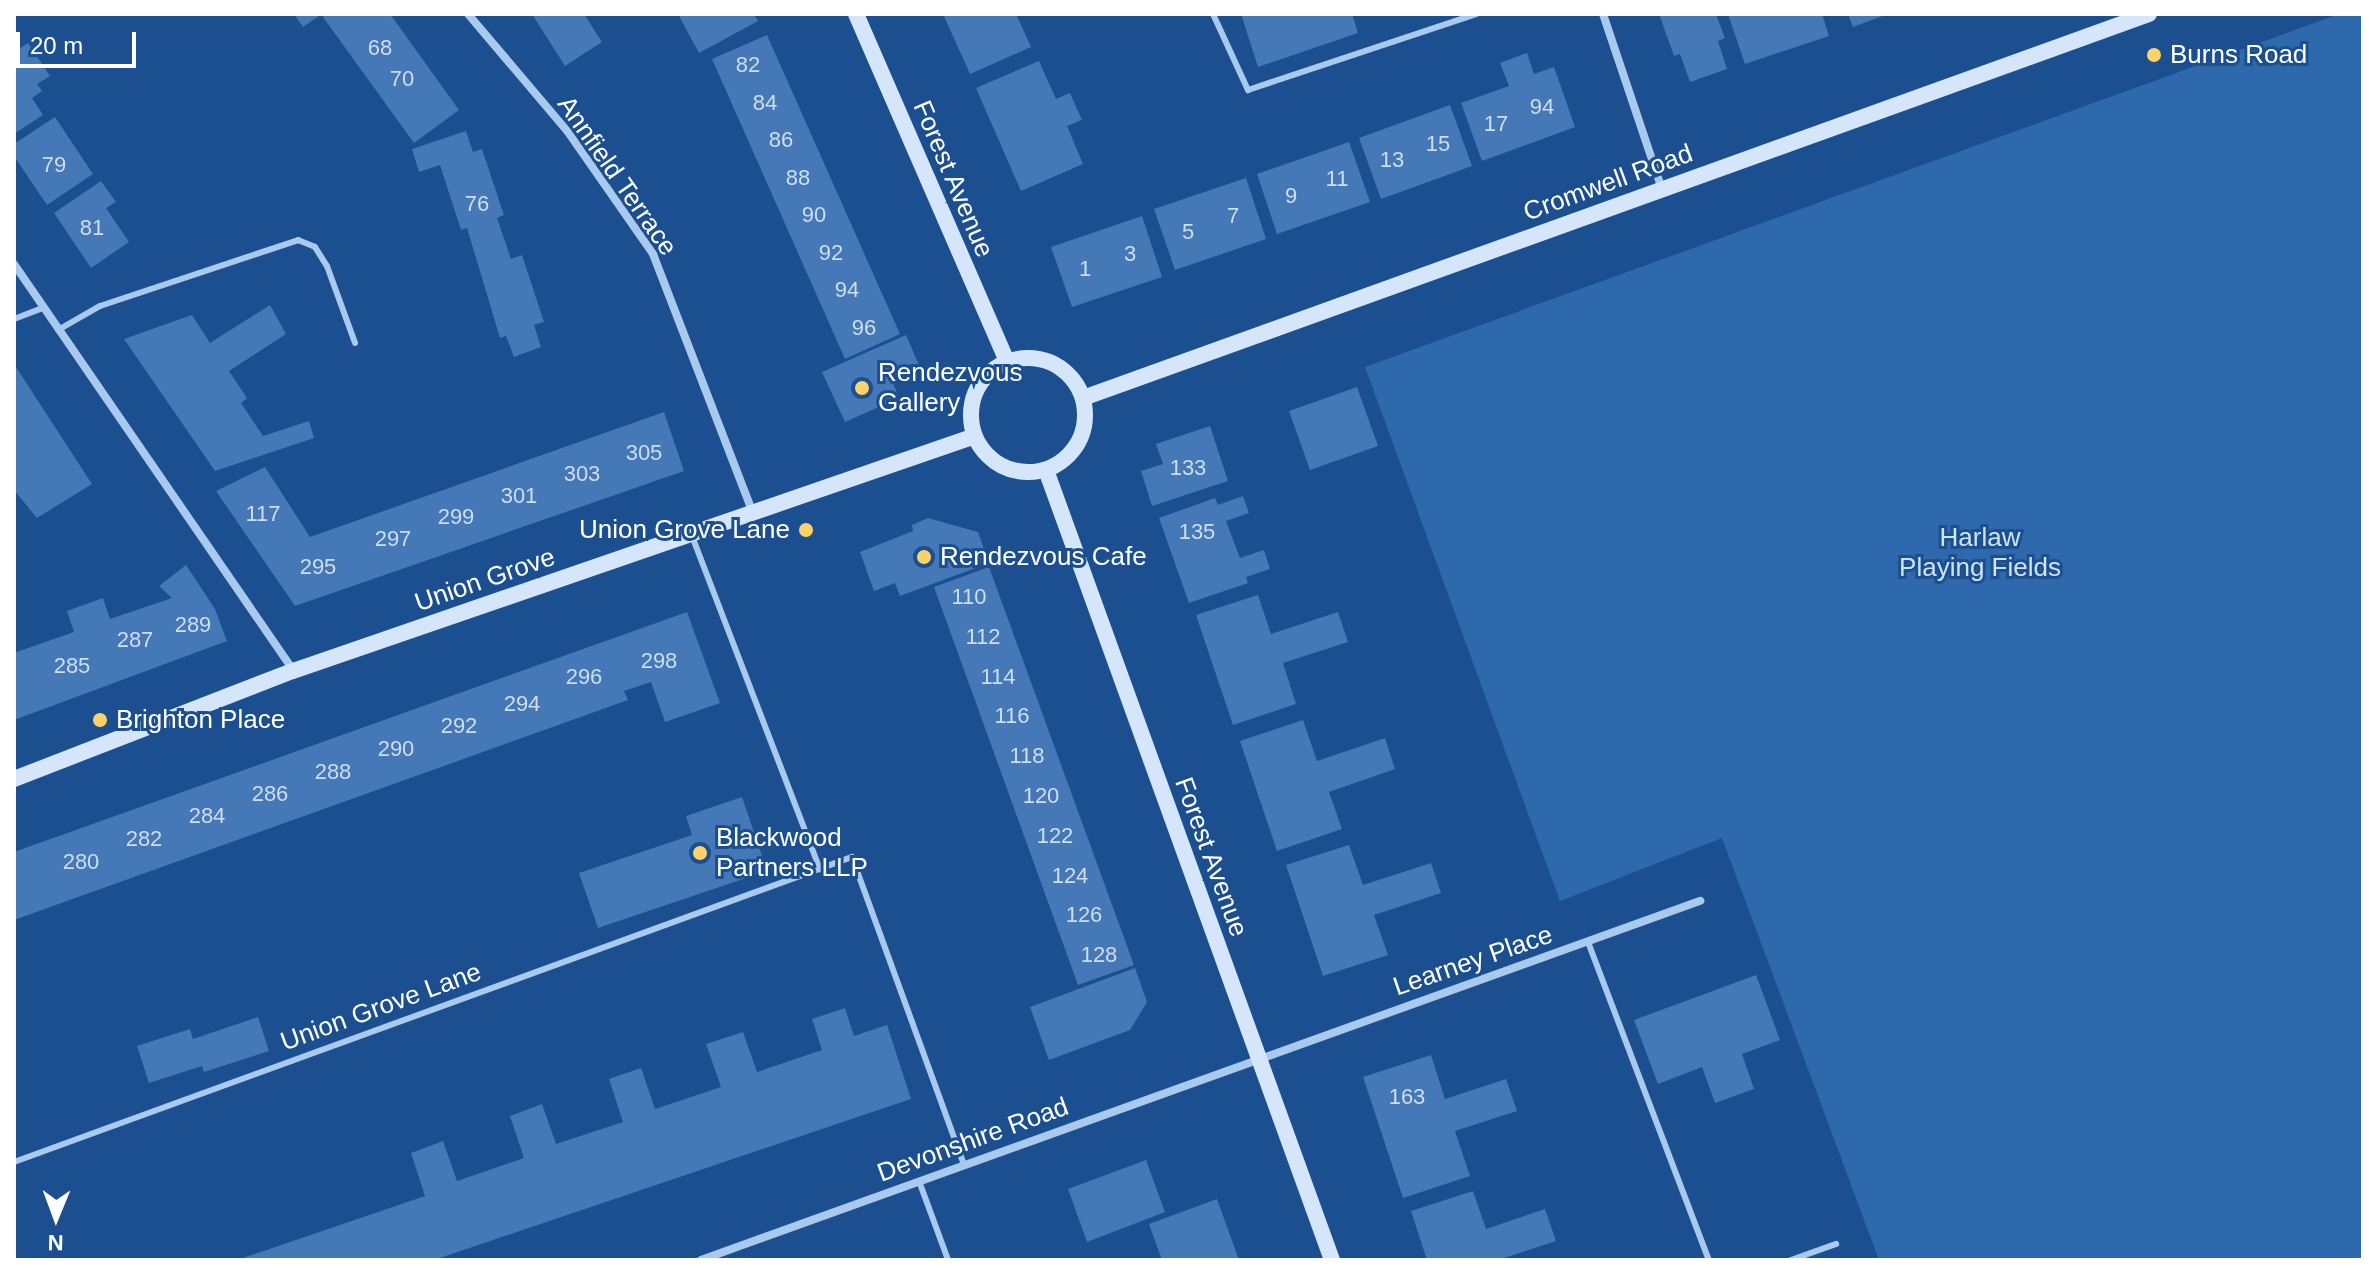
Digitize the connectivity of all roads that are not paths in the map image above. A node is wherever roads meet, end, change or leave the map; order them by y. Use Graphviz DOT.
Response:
graph roads {
  1 [pos="468,14"];
  2 [pos="856,14"];
  3 [pos="1213,14"];
  4 [pos="1477,14"];
  5 [pos="1603,14"];
  6 [pos="2149,14"];
  7 [pos="1662,189"];
  8 [pos="14,264"];
  9 [pos="43,308"];
  10 [pos="14,319"];
  11 [pos="58,330"];
  12 [pos="355,343"];
  13 [pos="1007,362"];
  14 [pos="1083,398"];
  15 [pos="975,436"];
  16 [pos="1046,470"];
  17 [pos="753,513"];
  18 [pos="692,534"];
  19 [pos="293,671"];
  20 [pos="14,779"];
  21 [pos="820,869"];
  22 [pos="1700,901"];
  23 [pos="1588,942"];
  24 [pos="1259,1058"];
  25 [pos="14,1162"];
  26 [pos="964,1165"];
  27 [pos="919,1181"];
  28 [pos="1836,1244"];
  29 [pos="701,1260"];
  30 [pos="948,1260"];
  31 [pos="1332,1260"];
  32 [pos="1709,1260"];
  33 [pos="1791,1260"];
  1 -- 17 [label="street, Annfield Terrace"];
  2 -- 13 [label="street, Forest Avenue"];
  3 -- 4 [label="lane"];
  5 -- 7 [label="street"];
  6 -- 7 [label="street, Cromwell Road"];
  7 -- 14 [label="street, Cromwell Road"];
  8 -- 9 [label="street"];
  9 -- 10 [label="lane"];
  9 -- 11 [label="street"];
  11 -- 12 [label="lane"];
  11 -- 19 [label="street"];
  13 -- 14 [label="street"];
  13 -- 15 [label="street"];
  14 -- 16 [label="street"];
  15 -- 16 [label="street"];
  15 -- 17 [label="street, Union Grove"];
  16 -- 24 [label="street, Forest Avenue"];
  17 -- 18 [label="street, Union Grove"];
  18 -- 19 [label="street, Union Grove"];
  18 -- 21 [label="lane"];
  19 -- 20 [label="street, Union Grove"];
  21 -- 25 [label="lane, Union Grove Lane"];
  21 -- 26 [label="lane, Union Grove Lane"];
  22 -- 23 [label="street, Learney Place"];
  23 -- 24 [label="street, Learney Place"];
  23 -- 32 [label="lane"];
  24 -- 26 [label="street, Devonshire Road"];
  24 -- 31 [label="street, Forest Avenue"];
  26 -- 27 [label="street, Devonshire Road"];
  27 -- 29 [label="street, Devonshire Road"];
  27 -- 30 [label="lane"];
  28 -- 33 [label="lane"];
}
